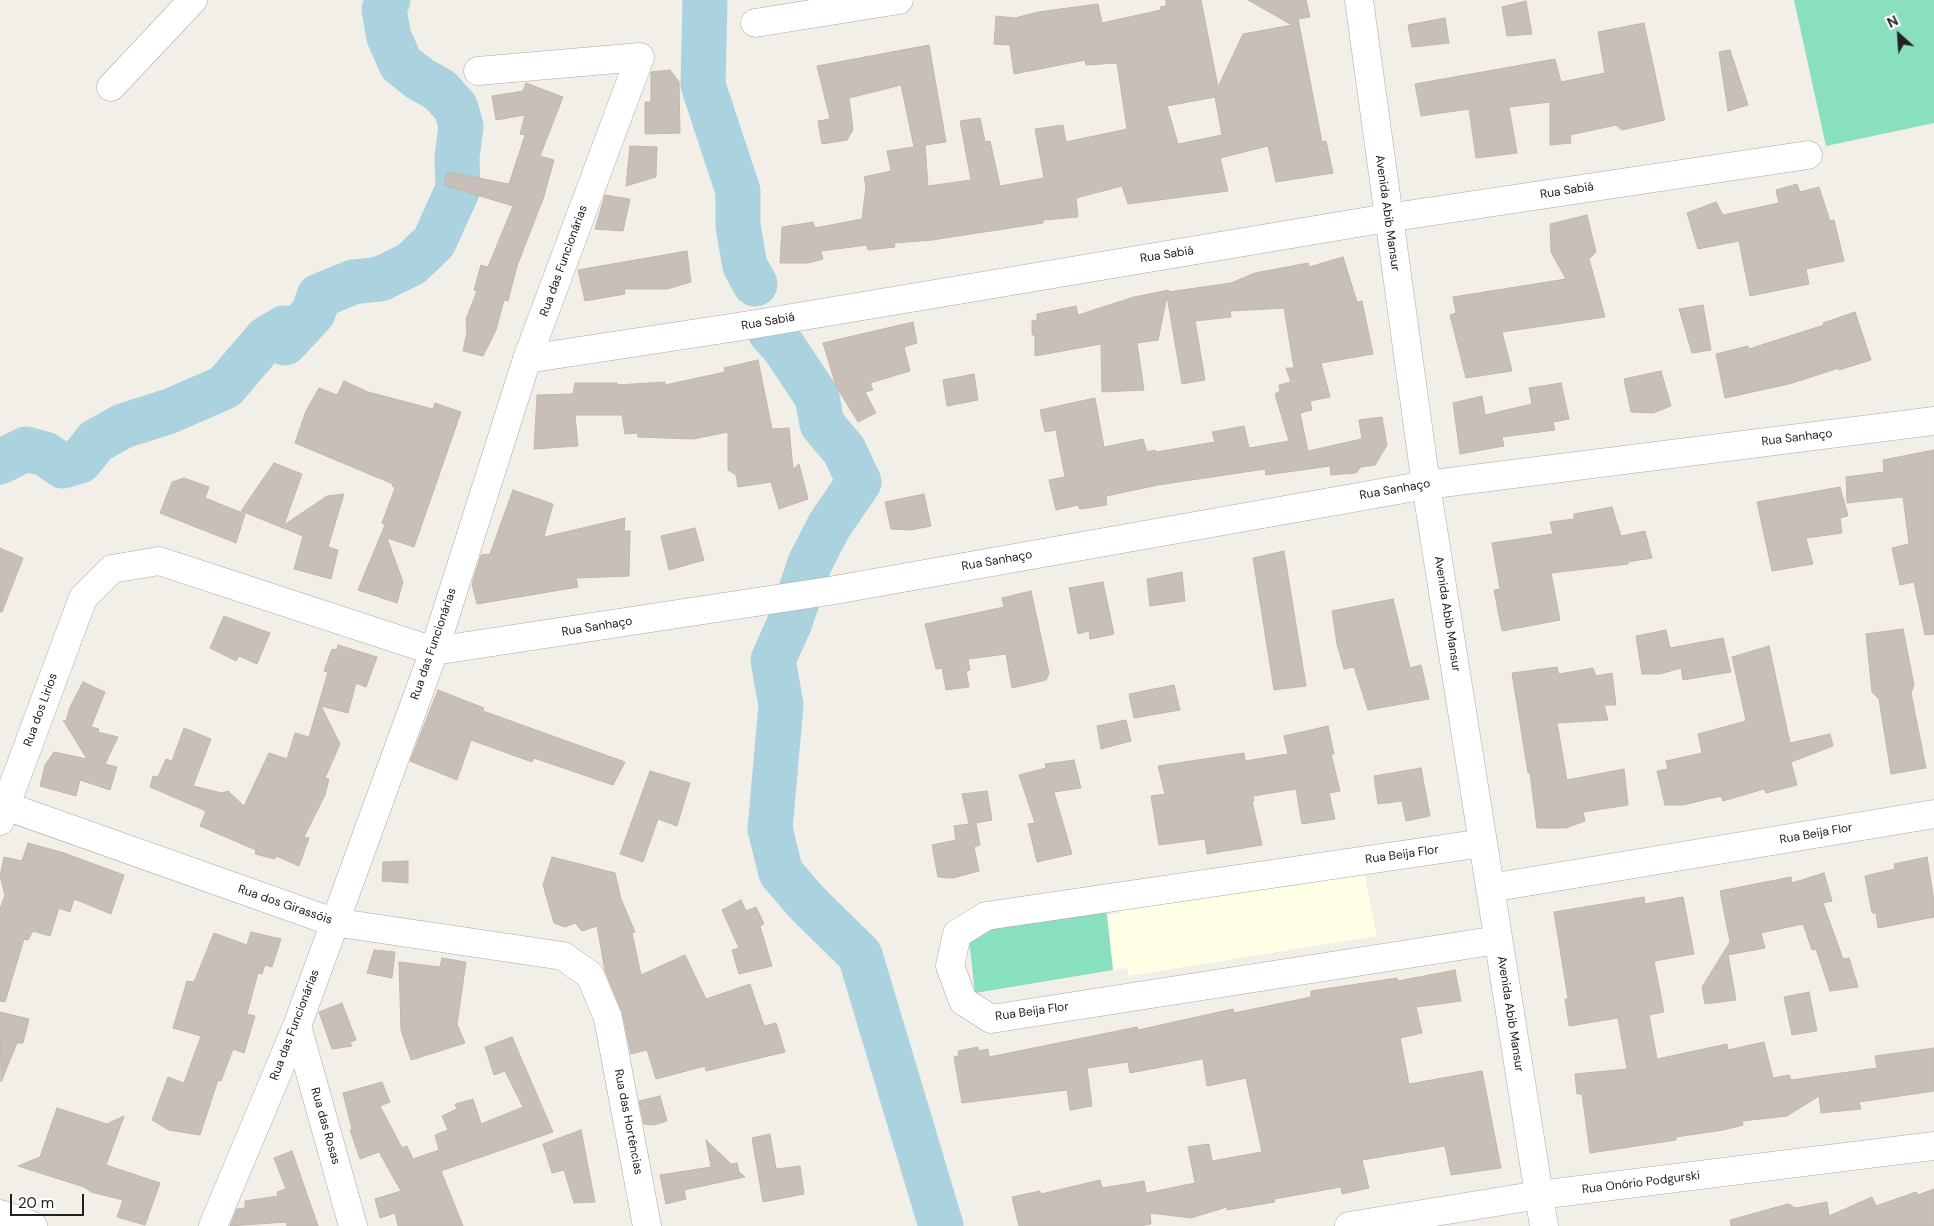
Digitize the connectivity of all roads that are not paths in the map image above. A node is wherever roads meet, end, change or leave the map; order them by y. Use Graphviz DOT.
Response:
graph roads {
  1 [pos="193,0"];
  2 [pos="899,0"];
  3 [pos="1359,0"];
  4 [pos="755,23"];
  5 [pos="478,71"];
  6 [pos="111,87"];
  7 [pos="1808,155"];
  8 [pos="1387,218"];
  9 [pos="527,359"];
  10 [pos="1934,421"];
  11 [pos="1426,485"];
  12 [pos="83,598"];
  13 [pos="434,651"];
  14 [pos="2,811"];
  15 [pos="1934,814"];
  16 [pos="1483,843"];
  17 [pos="1490,888"];
  18 [pos="333,922"];
  19 [pos="1498,940"];
  20 [pos="608,1018"];
  21 [pos="296,1026"];
  22 [pos="1934,1146"];
  23 [pos="1539,1195"];
  24 [pos="0,1214"];
  25 [pos="33,1226"];
  26 [pos="213,1226"];
  27 [pos="353,1226"];
  28 [pos="648,1226"];
  29 [pos="1349,1226"];
  30 [pos="1544,1226"];
  1 -- 6 [label="street"];
  2 -- 4 [label="street"];
  3 -- 8 [label="street, Avenida Abib Mansur"];
  5 -- 9 [label="street, Rua das Funcionárias"];
  7 -- 8 [label="street, Rua Sabiá"];
  8 -- 9 [label="street, Rua Sabiá"];
  8 -- 11 [label="street, Avenida Abib Mansur"];
  9 -- 13 [label="street, Rua das Funcionárias"];
  10 -- 11 [label="street, Rua Sanhaço"];
  11 -- 13 [label="street, Rua Sanhaço"];
  11 -- 16 [label="street, Avenida Abib Mansur"];
  12 -- 13 [label="street, Rua Sanhaço"];
  12 -- 14 [label="street, Rua dos Lirios"];
  13 -- 18 [label="street, Rua das Funcionárias"];
  14 -- 18 [label="street, Rua dos Girassóis"];
  15 -- 17 [label="street, Rua Beija Flor"];
  16 -- 17 [label="street, Avenida Abib Mansur"];
  16 -- 19 [label="street, Rua Beija Flor"];
  17 -- 19 [label="street, Avenida Abib Mansur"];
  18 -- 20 [label="street, Rua dos Girassóis"];
  18 -- 21 [label="street, Rua das Funcionárias"];
  19 -- 23 [label="street, Avenida Abib Mansur"];
  20 -- 28 [label="street, Rua das Hortências"];
  21 -- 26 [label="street, Rua das Funcionárias"];
  21 -- 27 [label="street, Rua das Rosas"];
  22 -- 23 [label="street, Rua Onório Podgurski"];
  23 -- 29 [label="street, Rua Onório Podgurski"];
  23 -- 30 [label="street, Avenida Abib Mansur"];
  24 -- 25 [label="street"];
}
